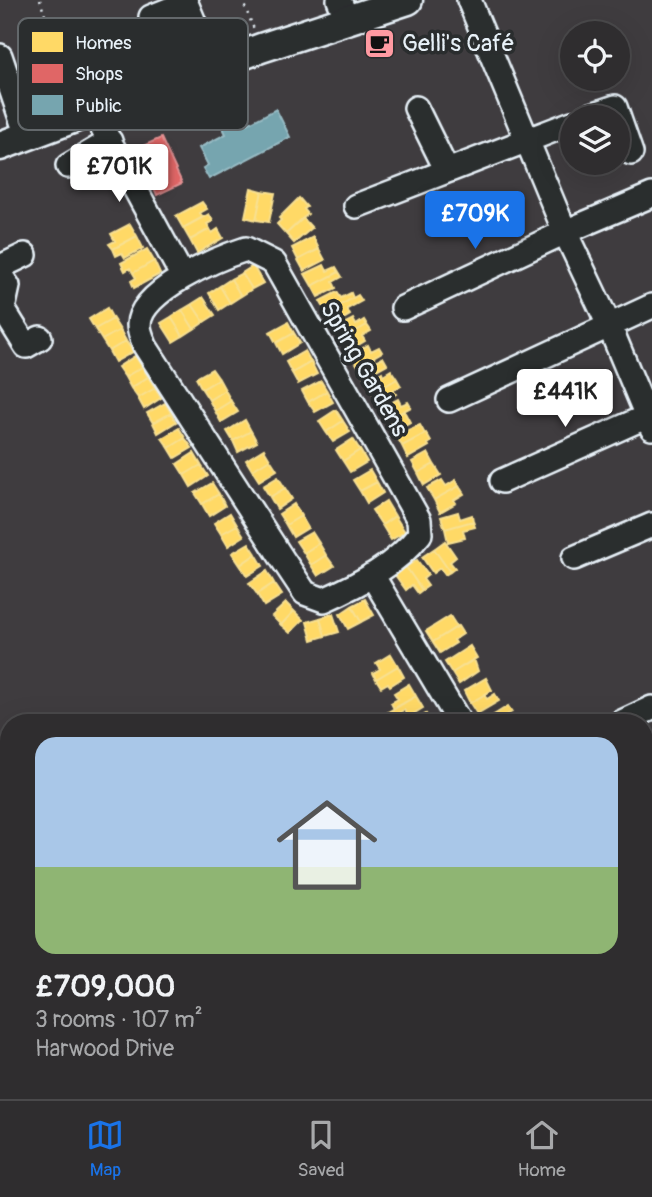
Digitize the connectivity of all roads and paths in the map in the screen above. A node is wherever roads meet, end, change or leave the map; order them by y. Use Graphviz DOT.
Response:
graph roads {
  1 [pos="40,0"];
  2 [pos="242,0"];
  3 [pos="469,0"];
  4 [pos="398,1"];
  5 [pos="343,10"];
  6 [pos="47,18"];
  7 [pos="151,18"];
  8 [pos="192,18"];
  9 [pos="261,48"];
  10 [pos="248,53"];
  11 [pos="0,56"];
  12 [pos="416,108"];
  13 [pos="560,127"];
  14 [pos="45,130"];
  15 [pos="100,130"];
  16 [pos="528,139"];
  17 [pos="110,141"];
  18 [pos="12,143"];
  19 [pos="630,150"];
  20 [pos="631,153"];
  21 [pos="68,166"];
  22 [pos="447,171"];
  23 [pos="652,195"];
  24 [pos="356,206"];
  25 [pos="565,232"];
  26 [pos="25,255"];
  27 [pos="0,267"];
  28 [pos="0,275"];
  29 [pos="183,276"];
  30 [pos="652,306"];
  31 [pos="403,308"];
  32 [pos="609,325"];
  33 [pos="40,338"];
  34 [pos="449,400"];
  35 [pos="650,420"];
  36 [pos="502,481"];
  37 [pos="652,525"];
  38 [pos="574,558"];
  39 [pos="372,575"];
  40 [pos="455,714"];
  1 -- 6 [label="path"];
  2 -- 9 [label="path"];
  3 -- 16 [label="street"];
  4 -- 5 [label="main road"];
  5 -- 9 [label="main road"];
  7 -- 8 [label="street"];
  9 -- 10 [label="main road"];
  11 -- 18 [label="street"];
  12 -- 22 [label="street"];
  13 -- 16 [label="street"];
  14 -- 18 [label="main road"];
  15 -- 17 [label="street"];
  16 -- 22 [label="street"];
  16 -- 25 [label="street"];
  17 -- 21 [label="street"];
  17 -- 29 [label="street"];
  19 -- 20 [label="street"];
  22 -- 24 [label="street"];
  23 -- 25 [label="street"];
  25 -- 31 [label="street"];
  25 -- 32 [label="street"];
  26 -- 27 [label="street"];
  28 -- 33 [label="street"];
  29 -- 39 [label="street, Spring Gardens"];
  29 -- 39 [label="street, Spring Gardens"];
  30 -- 32 [label="street"];
  32 -- 34 [label="street"];
  32 -- 35 [label="street"];
  35 -- 36 [label="street"];
  37 -- 38 [label="street"];
  39 -- 40 [label="street"];
}
